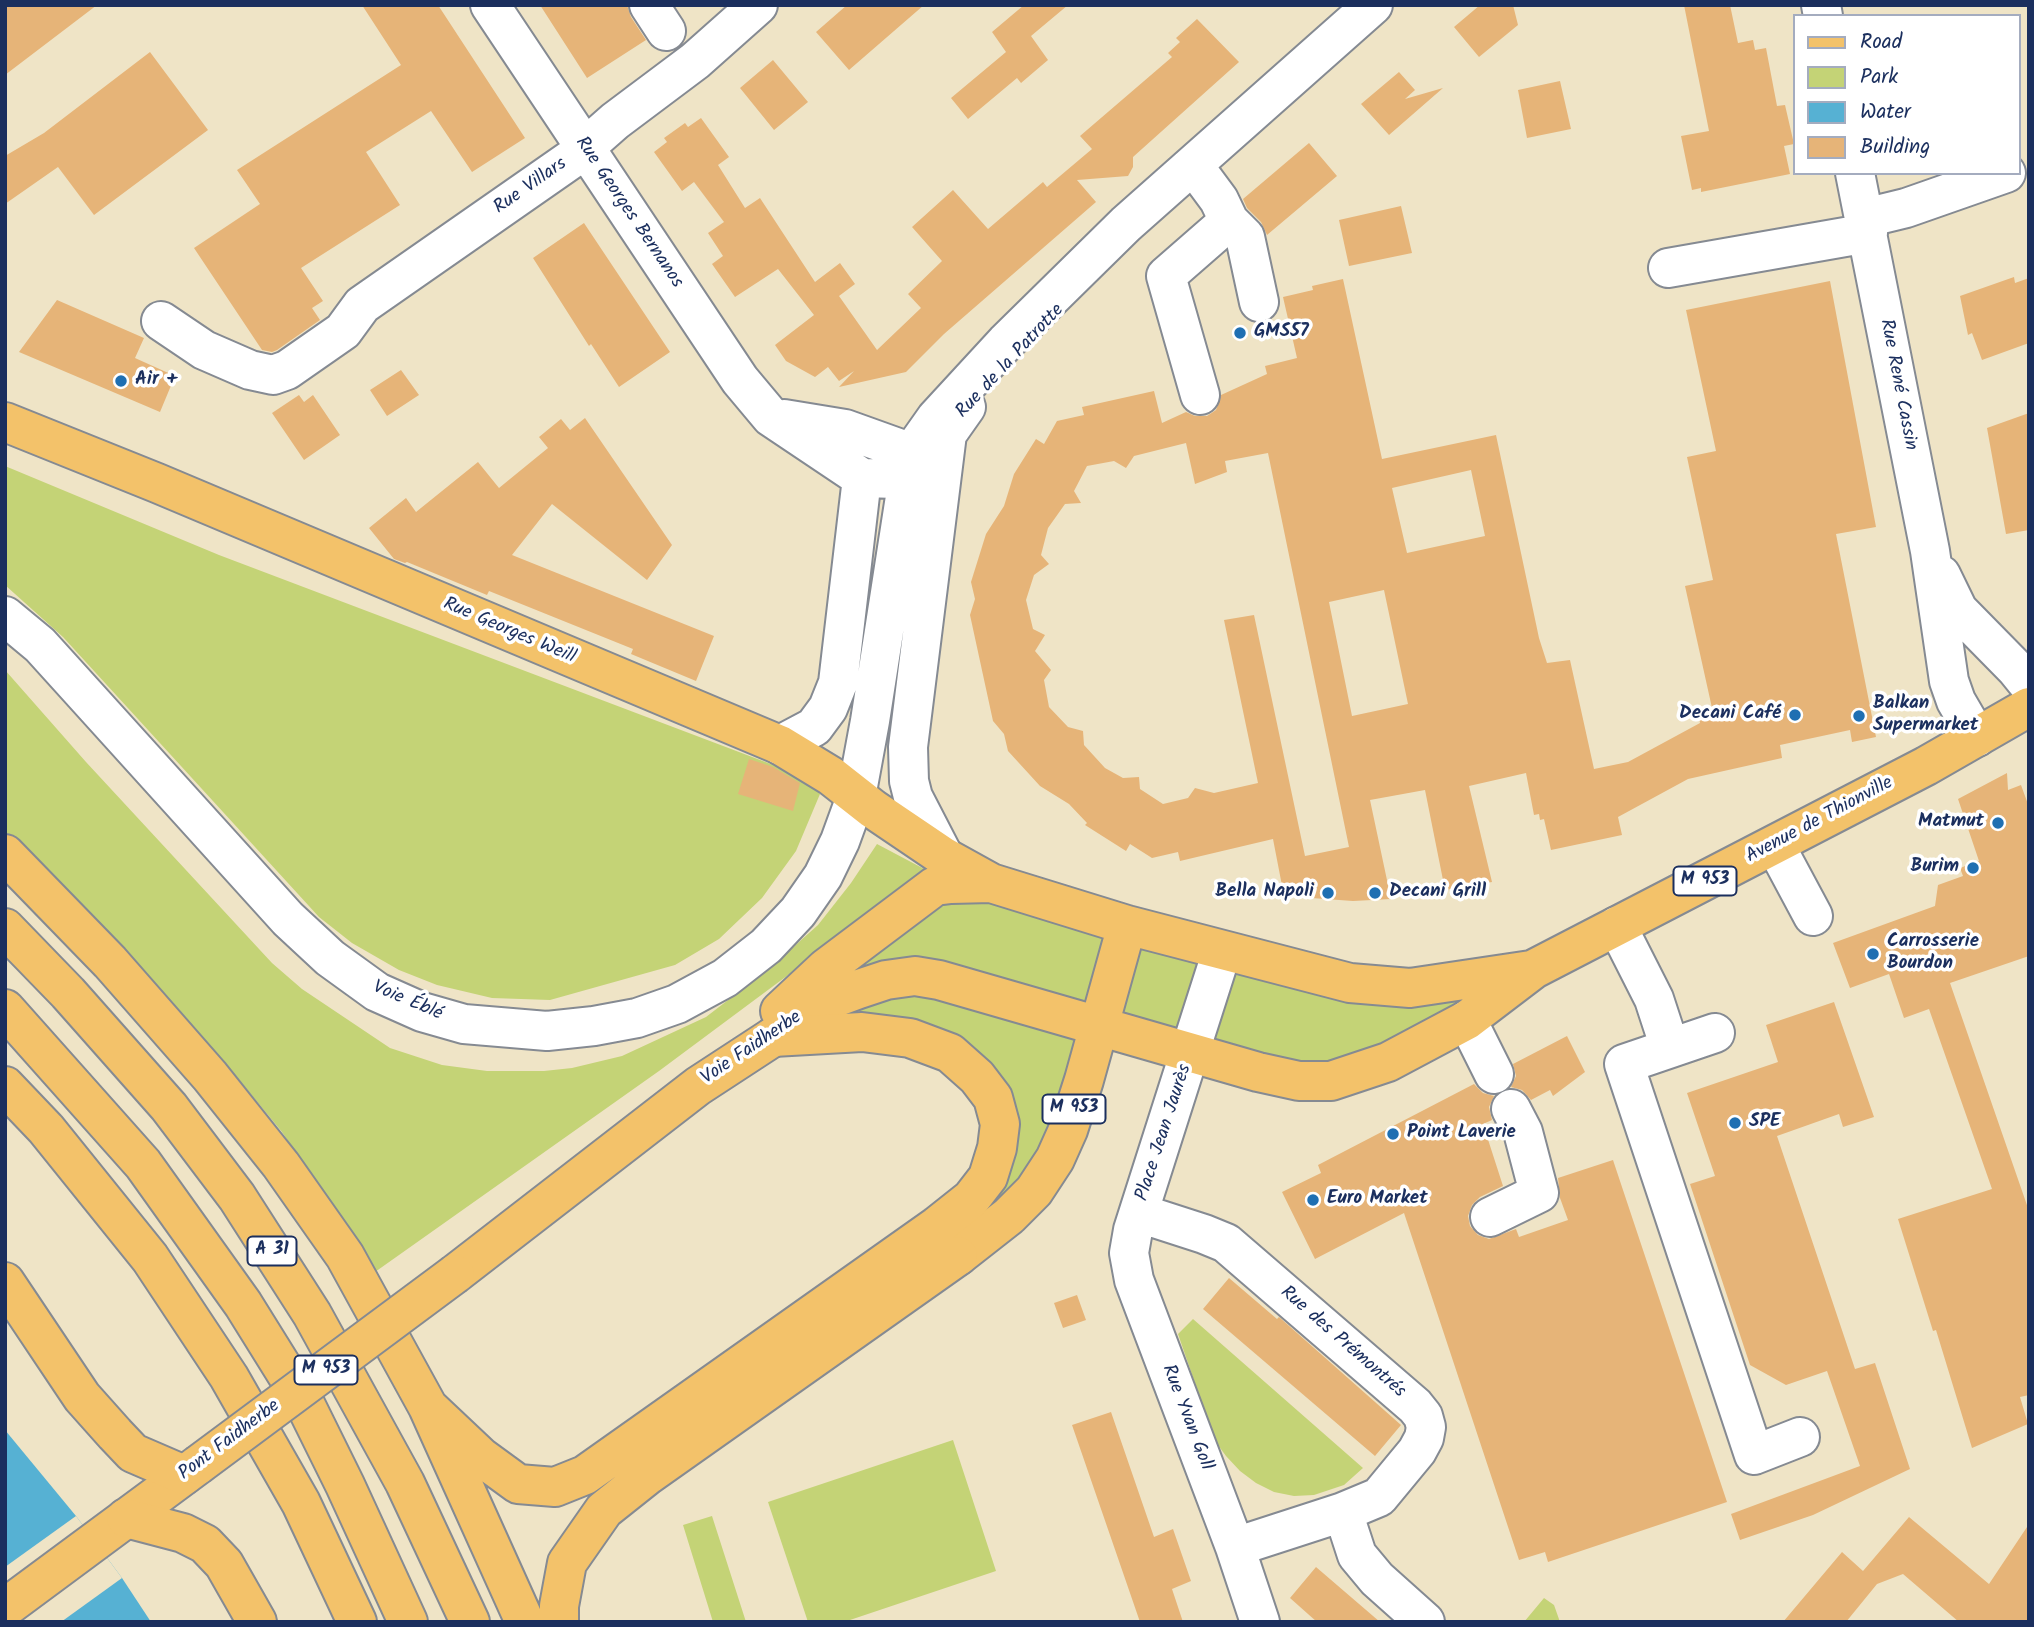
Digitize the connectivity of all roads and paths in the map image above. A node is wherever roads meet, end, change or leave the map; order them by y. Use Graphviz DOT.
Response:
graph roads {
  1 [pos="490,5"];
  2 [pos="758,5"];
  3 [pos="1373,5"];
  4 [pos="1402,5"];
  5 [pos="585,148"];
  6 [pos="1856,175"];
  7 [pos="2013,175"];
  8 [pos="1202,177"];
  9 [pos="1229,221"];
  10 [pos="1866,226"];
  11 [pos="1668,268"];
  12 [pos="1259,302"];
  13 [pos="161,321"];
  14 [pos="1200,395"];
  15 [pos="771,417"];
  16 [pos="5,422"];
  17 [pos="926,469"];
  18 [pos="862,478"];
  19 [pos="1930,551"];
  20 [pos="5,616"];
  21 [pos="2029,685"];
  22 [pos="2029,708"];
  23 [pos="1977,737"];
  24 [pos="780,746"];
  25 [pos="856,797"];
  26 [pos="1775,845"];
  27 [pos="5,854"];
  28 [pos="944,857"];
  29 [pos="991,883"];
  30 [pos="1813,916"];
  31 [pos="1127,925"];
  32 [pos="1617,926"];
  33 [pos="5,928"];
  34 [pos="1222,951"];
  35 [pos="1534,969"];
  36 [pos="5,1009"];
  37 [pos="1467,1020"];
  38 [pos="1099,1027"];
  39 [pos="1714,1033"];
  40 [pos="773,1037"];
  41 [pos="1670,1048"];
  42 [pos="1191,1053"];
  43 [pos="1494,1074"];
  44 [pos="5,1086"];
  45 [pos="698,1086"];
  46 [pos="1511,1109"];
  47 [pos="1139,1213"];
  48 [pos="1490,1217"];
  49 [pos="455,1274"];
  50 [pos="5,1282"];
  51 [pos="428,1407"];
  52 [pos="1800,1437"];
  53 [pos="191,1470"];
  54 [pos="1343,1512"];
  55 [pos="126,1518"];
  56 [pos="1235,1547"];
  57 [pos="5,1608"];
  58 [pos="257,1622"];
  59 [pos="357,1622"];
  60 [pos="408,1622"];
  61 [pos="470,1622"];
  62 [pos="525,1622"];
  63 [pos="559,1622"];
  64 [pos="1260,1622"];
  65 [pos="1425,1622"];
  1 -- 5 [label="street, Rue Georges Bernanos"];
  2 -- 5 [label="street, Rue Villars"];
  3 -- 17 [label="street, Rue de la Patrotte"];
  4 -- 8 [label="street, Rue de la Patrotte"];
  5 -- 13 [label="street, Rue Villars"];
  5 -- 15 [label="street, Rue Georges Bernanos"];
  6 -- 10 [label="street, Rue René Cassin"];
  7 -- 10 [label="street"];
  8 -- 9 [label="street"];
  8 -- 17 [label="street, Rue de la Patrotte"];
  9 -- 12 [label="street"];
  9 -- 14 [label="street"];
  10 -- 11 [label="street"];
  10 -- 19 [label="street, Rue René Cassin"];
  15 -- 17 [label="street"];
  15 -- 18 [label="street, Rue Georges Bernanos"];
  16 -- 24 [label="main road, Rue Georges Weill"];
  17 -- 18 [label="street"];
  17 -- 25 [label="street, Rue de la Patrotte"];
  17 -- 28 [label="street, Rue de la Patrotte"];
  18 -- 24 [label="street"];
  19 -- 21 [label="street, Rue René Cassin"];
  19 -- 23 [label="street, Rue René Cassin"];
  20 -- 25 [label="street, Voie Éblé"];
  22 -- 23 [label="main road, Avenue de Thionville / M 953"];
  23 -- 26 [label="main road, Avenue de Thionville / M 953"];
  24 -- 25 [label="main road, Rue Georges Weill"];
  25 -- 28 [label="main road, Rue Georges Weill"];
  26 -- 30 [label="street"];
  26 -- 32 [label="main road, Avenue de Thionville / M 953"];
  27 -- 51 [label="main road"];
  28 -- 29 [label="main road, Rue Georges Weill"];
  29 -- 31 [label="main road, M 953"];
  29 -- 45 [label="main road, M 953"];
  31 -- 34 [label="main road, M 953"];
  31 -- 38 [label="main road, M 953"];
  32 -- 35 [label="main road, Avenue de Thionville / M 953"];
  32 -- 41 [label="street"];
  33 -- 61 [label="main road, A 31"];
  34 -- 35 [label="main road, M 953"];
  34 -- 42 [label="street, Place Jean Jaurès"];
  35 -- 37 [label="main road, Place Jean Jaurès / M 953"];
  36 -- 60 [label="main road, A 31"];
  37 -- 42 [label="main road, Place Jean Jaurès / M 953"];
  37 -- 43 [label="street"];
  38 -- 40 [label="main road, Voie Faidherbe / M 953"];
  38 -- 42 [label="main road, Place Jean Jaurès / M 953"];
  38 -- 63 [label="main road, M 953"];
  39 -- 41 [label="street"];
  40 -- 45 [label="main road, Voie Faidherbe / M 953"];
  40 -- 51 [label="main road"];
  41 -- 52 [label="street"];
  42 -- 47 [label="street, Place Jean Jaurès"];
  44 -- 59 [label="main road"];
  45 -- 49 [label="main road, Voie Faidherbe / M 953"];
  46 -- 48 [label="street"];
  47 -- 54 [label="street, Rue des Prémontrés"];
  47 -- 56 [label="street, Rue Yvan Goll"];
  49 -- 53 [label="main road, Pont Faidherbe / M 953, bridge"];
  50 -- 53 [label="main road"];
  51 -- 62 [label="main road"];
  53 -- 55 [label="main road, Pont Faidherbe / M 953"];
  54 -- 56 [label="street, Rue des Prémontrés"];
  54 -- 65 [label="street"];
  55 -- 57 [label="main road, Pont Faidherbe / M 953"];
  55 -- 58 [label="main road"];
  56 -- 64 [label="street, Rue Yvan Goll"];
}
